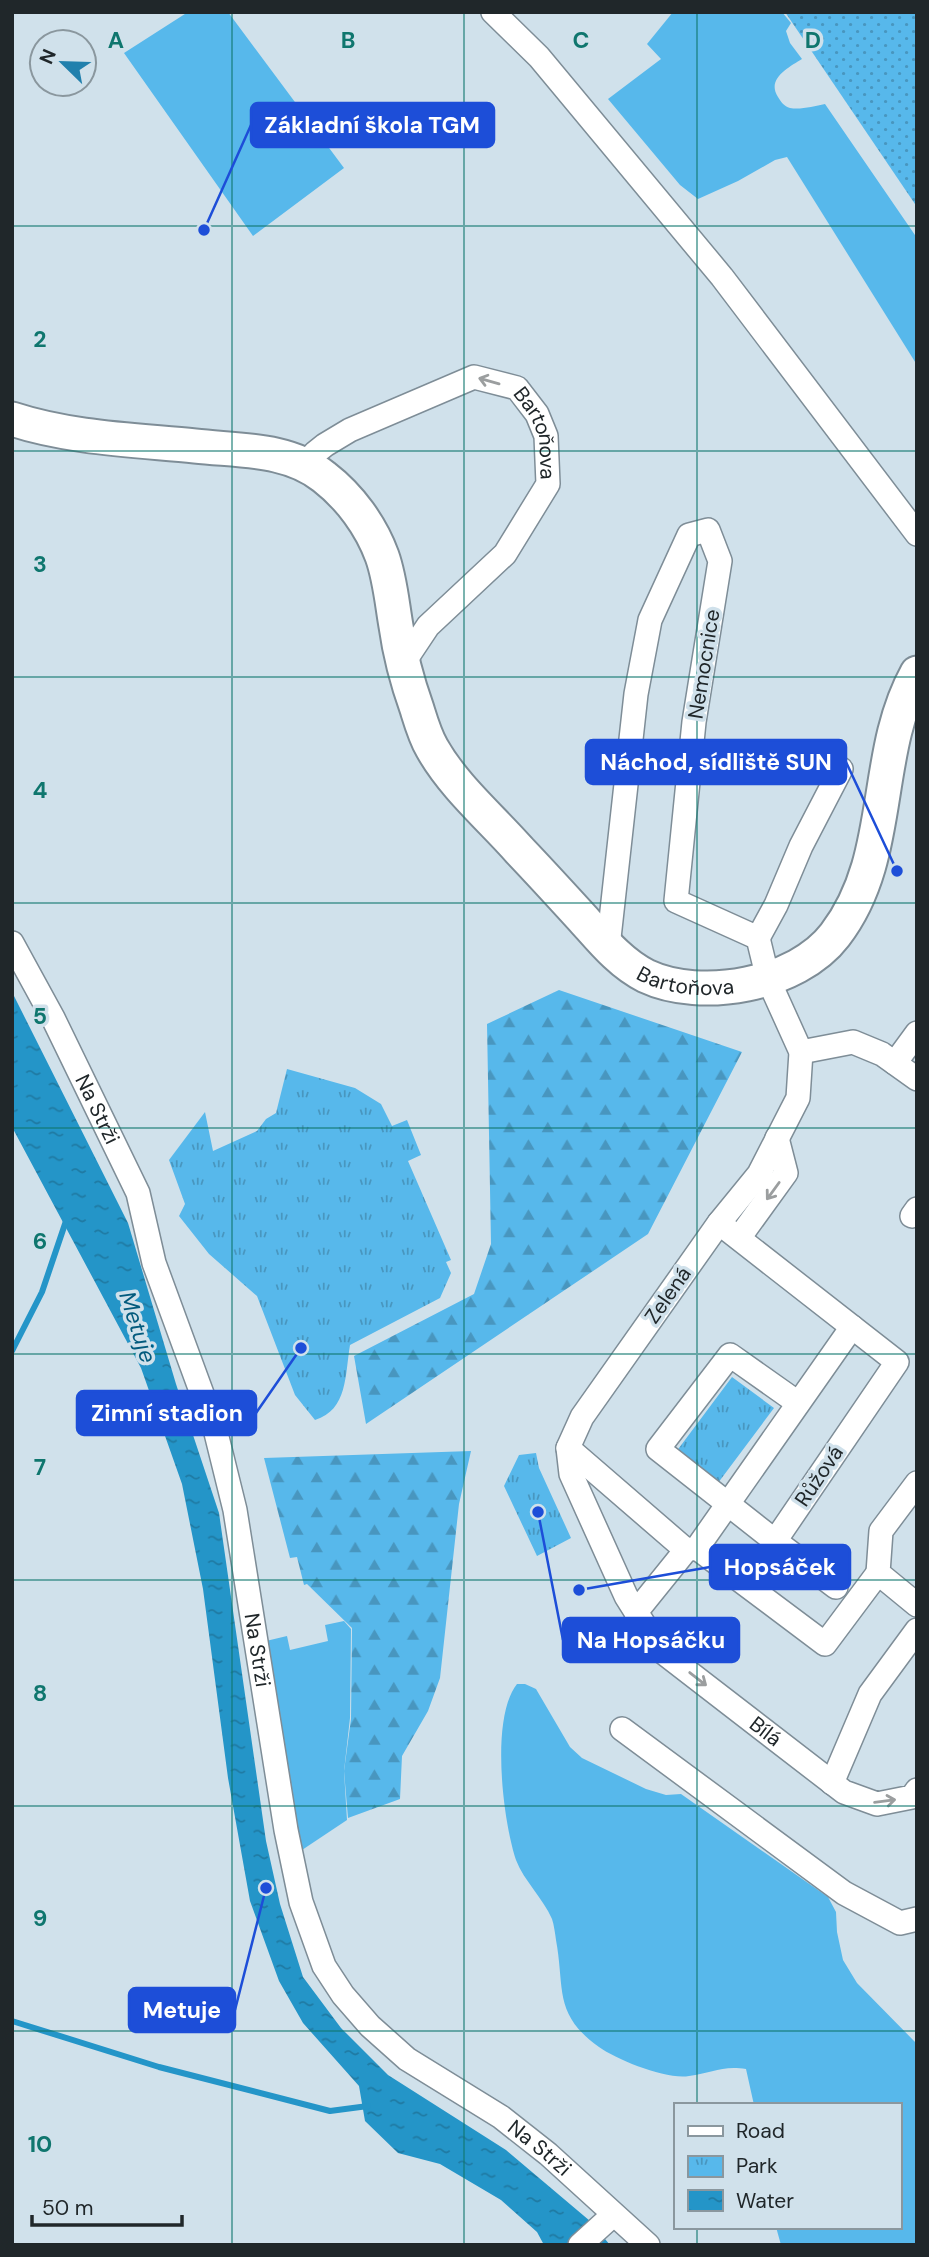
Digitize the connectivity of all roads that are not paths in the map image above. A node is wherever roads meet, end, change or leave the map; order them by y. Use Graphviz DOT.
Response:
graph roads {
  1 [pos="493,12"];
  2 [pos="12,419"];
  3 [pos="305,464"];
  4 [pos="917,534"];
  5 [pos="402,665"];
  6 [pos="913,691"];
  7 [pos="841,769"];
  8 [pos="748,933"];
  9 [pos="12,943"];
  10 [pos="608,947"];
  11 [pos="768,979"];
  12 [pos="917,1033"];
  13 [pos="801,1052"];
  14 [pos="895,1063"];
  15 [pos="917,1079"];
  16 [pos="778,1138"];
  17 [pos="719,1223"];
  18 [pos="739,1238"];
  19 [pos="852,1327"];
  20 [pos="907,1361"];
  21 [pos="799,1403"];
  22 [pos="568,1448"];
  23 [pos="917,1483"];
  24 [pos="728,1504"];
  25 [pos="775,1541"];
  26 [pos="691,1549"];
  27 [pos="878,1573"];
  28 [pos="836,1587"];
  29 [pos="917,1605"];
  30 [pos="636,1612"];
  31 [pos="917,1630"];
  32 [pos="622,1729"];
  33 [pos="832,1783"];
  34 [pos="917,1790"];
  35 [pos="917,1919"];
  36 [pos="607,2222"];
  37 [pos="580,2245"];
  38 [pos="648,2245"];
  1 -- 4 [label="street"];
  2 -- 3 [label="street, Bartoňova"];
  3 -- 5 [label="street, Bartoňova"];
  5 -- 3 [label="street, Bartoňova, one-way"];
  5 -- 10 [label="street, Bartoňova"];
  6 -- 11 [label="street, Bartoňova"];
  7 -- 8 [label="street"];
  8 -- 10 [label="street, Nemocnice"];
  8 -- 11 [label="street, Zelená"];
  9 -- 36 [label="street, Na Strži"];
  10 -- 11 [label="street, Bartoňova"];
  11 -- 13 [label="street, Zelená"];
  12 -- 14 [label="street"];
  13 -- 14 [label="street"];
  13 -- 16 [label="street, Zelená"];
  14 -- 15 [label="street"];
  16 -- 17 [label="street, Zelená"];
  16 -- 18 [label="street, one-way"];
  17 -- 18 [label="street, Růžová"];
  17 -- 22 [label="street, Zelená"];
  18 -- 19 [label="street, Růžová"];
  19 -- 20 [label="street, Růžová"];
  19 -- 21 [label="street"];
  20 -- 25 [label="street, Růžová"];
  21 -- 24 [label="street"];
  21 -- 24 [label="street"];
  22 -- 26 [label="street"];
  22 -- 30 [label="street"];
  23 -- 27 [label="street"];
  24 -- 25 [label="street"];
  24 -- 26 [label="street"];
  25 -- 28 [label="street"];
  26 -- 27 [label="street"];
  26 -- 30 [label="street"];
  27 -- 29 [label="street"];
  30 -- 33 [label="street, Bílá, one-way"];
  31 -- 33 [label="street"];
  32 -- 35 [label="street"];
  33 -- 34 [label="street, Bílá, one-way"];
  36 -- 37 [label="street"];
  36 -- 38 [label="street, Na Strži"];
}
